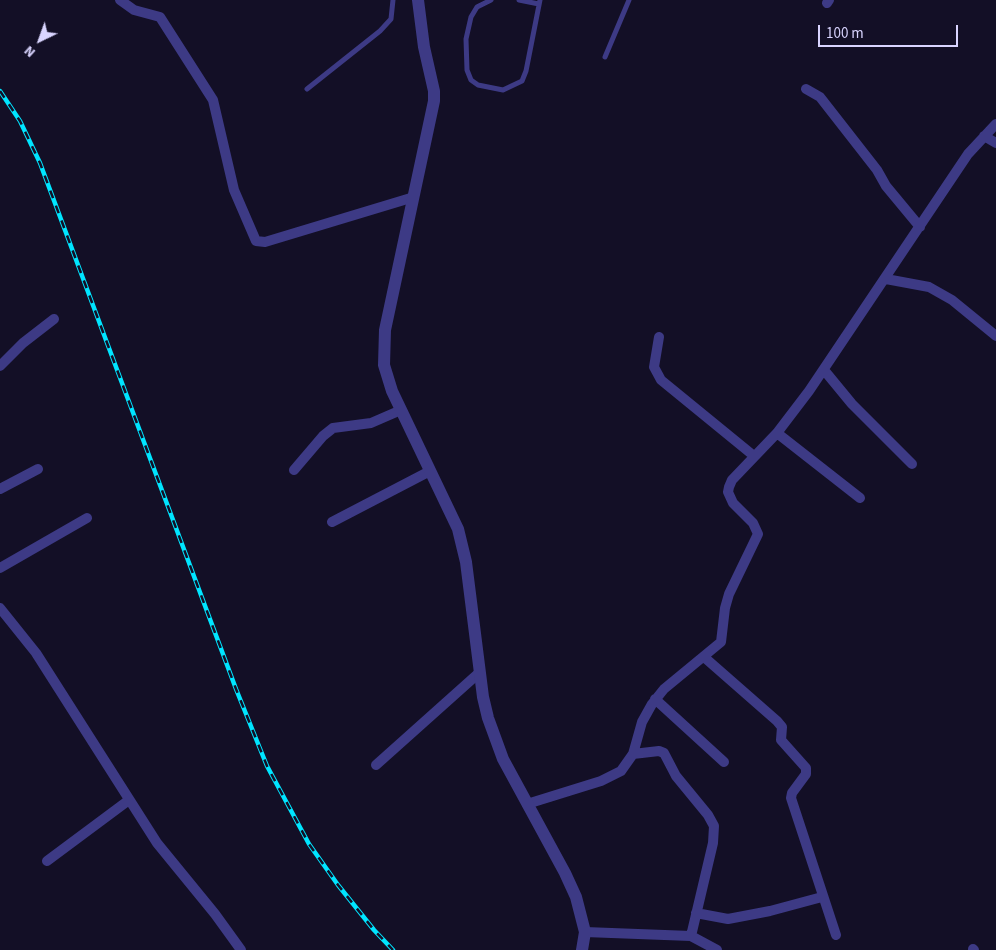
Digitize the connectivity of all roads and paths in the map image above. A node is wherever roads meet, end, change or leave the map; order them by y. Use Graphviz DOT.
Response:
graph roads {
  1 [pos="120,0"];
  2 [pos="393,0"];
  3 [pos="418,0"];
  4 [pos="491,0"];
  5 [pos="519,0"];
  6 [pos="629,0"];
  7 [pos="540,2"];
  8 [pos="605,57"];
  9 [pos="307,89"];
  10 [pos="806,89"];
  11 [pos="996,124"];
  12 [pos="984,136"];
  13 [pos="996,143"];
  14 [pos="414,197"];
  15 [pos="920,227"];
  16 [pos="886,278"];
  17 [pos="54,318"];
  18 [pos="996,336"];
  19 [pos="659,337"];
  20 [pos="0,366"];
  21 [pos="824,370"];
  22 [pos="401,410"];
  23 [pos="777,433"];
  24 [pos="754,456"];
  25 [pos="912,464"];
  26 [pos="38,468"];
  27 [pos="294,470"];
  28 [pos="430,471"];
  29 [pos="0,489"];
  30 [pos="860,498"];
  31 [pos="87,518"];
  32 [pos="332,522"];
  33 [pos="0,568"];
  34 [pos="0,608"];
  35 [pos="704,657"];
  36 [pos="480,672"];
  37 [pos="655,699"];
  38 [pos="633,754"];
  39 [pos="724,762"];
  40 [pos="376,765"];
  41 [pos="130,800"];
  42 [pos="527,804"];
  43 [pos="47,861"];
  44 [pos="822,897"];
  45 [pos="696,913"];
  46 [pos="585,932"];
  47 [pos="691,936"];
  48 [pos="836,936"];
  49 [pos="241,950"];
  50 [pos="582,950"];
  51 [pos="717,950"];
  1 -- 14 [label="street"];
  2 -- 9 [label="lane"];
  3 -- 14 [label="street"];
  4 -- 7 [label="lane"];
  5 -- 7 [label="lane"];
  6 -- 8 [label="lane"];
  10 -- 15 [label="street"];
  11 -- 12 [label="street"];
  12 -- 13 [label="street"];
  12 -- 15 [label="street"];
  14 -- 22 [label="street"];
  15 -- 16 [label="street"];
  16 -- 18 [label="street"];
  16 -- 21 [label="street"];
  17 -- 20 [label="street"];
  19 -- 24 [label="street"];
  21 -- 23 [label="street"];
  21 -- 25 [label="street"];
  22 -- 27 [label="street"];
  22 -- 28 [label="street"];
  23 -- 24 [label="street"];
  23 -- 30 [label="street"];
  24 -- 35 [label="street"];
  26 -- 29 [label="street"];
  28 -- 32 [label="street"];
  28 -- 36 [label="street"];
  31 -- 33 [label="street"];
  34 -- 41 [label="street"];
  35 -- 37 [label="street"];
  35 -- 44 [label="street"];
  36 -- 40 [label="street"];
  36 -- 42 [label="street"];
  37 -- 38 [label="street"];
  37 -- 39 [label="street"];
  38 -- 42 [label="street"];
  38 -- 45 [label="street"];
  41 -- 43 [label="street"];
  41 -- 49 [label="street"];
  42 -- 46 [label="street"];
  44 -- 45 [label="street"];
  44 -- 48 [label="street"];
  45 -- 47 [label="street"];
  46 -- 47 [label="street"];
  46 -- 50 [label="street"];
  47 -- 51 [label="street"];
}
